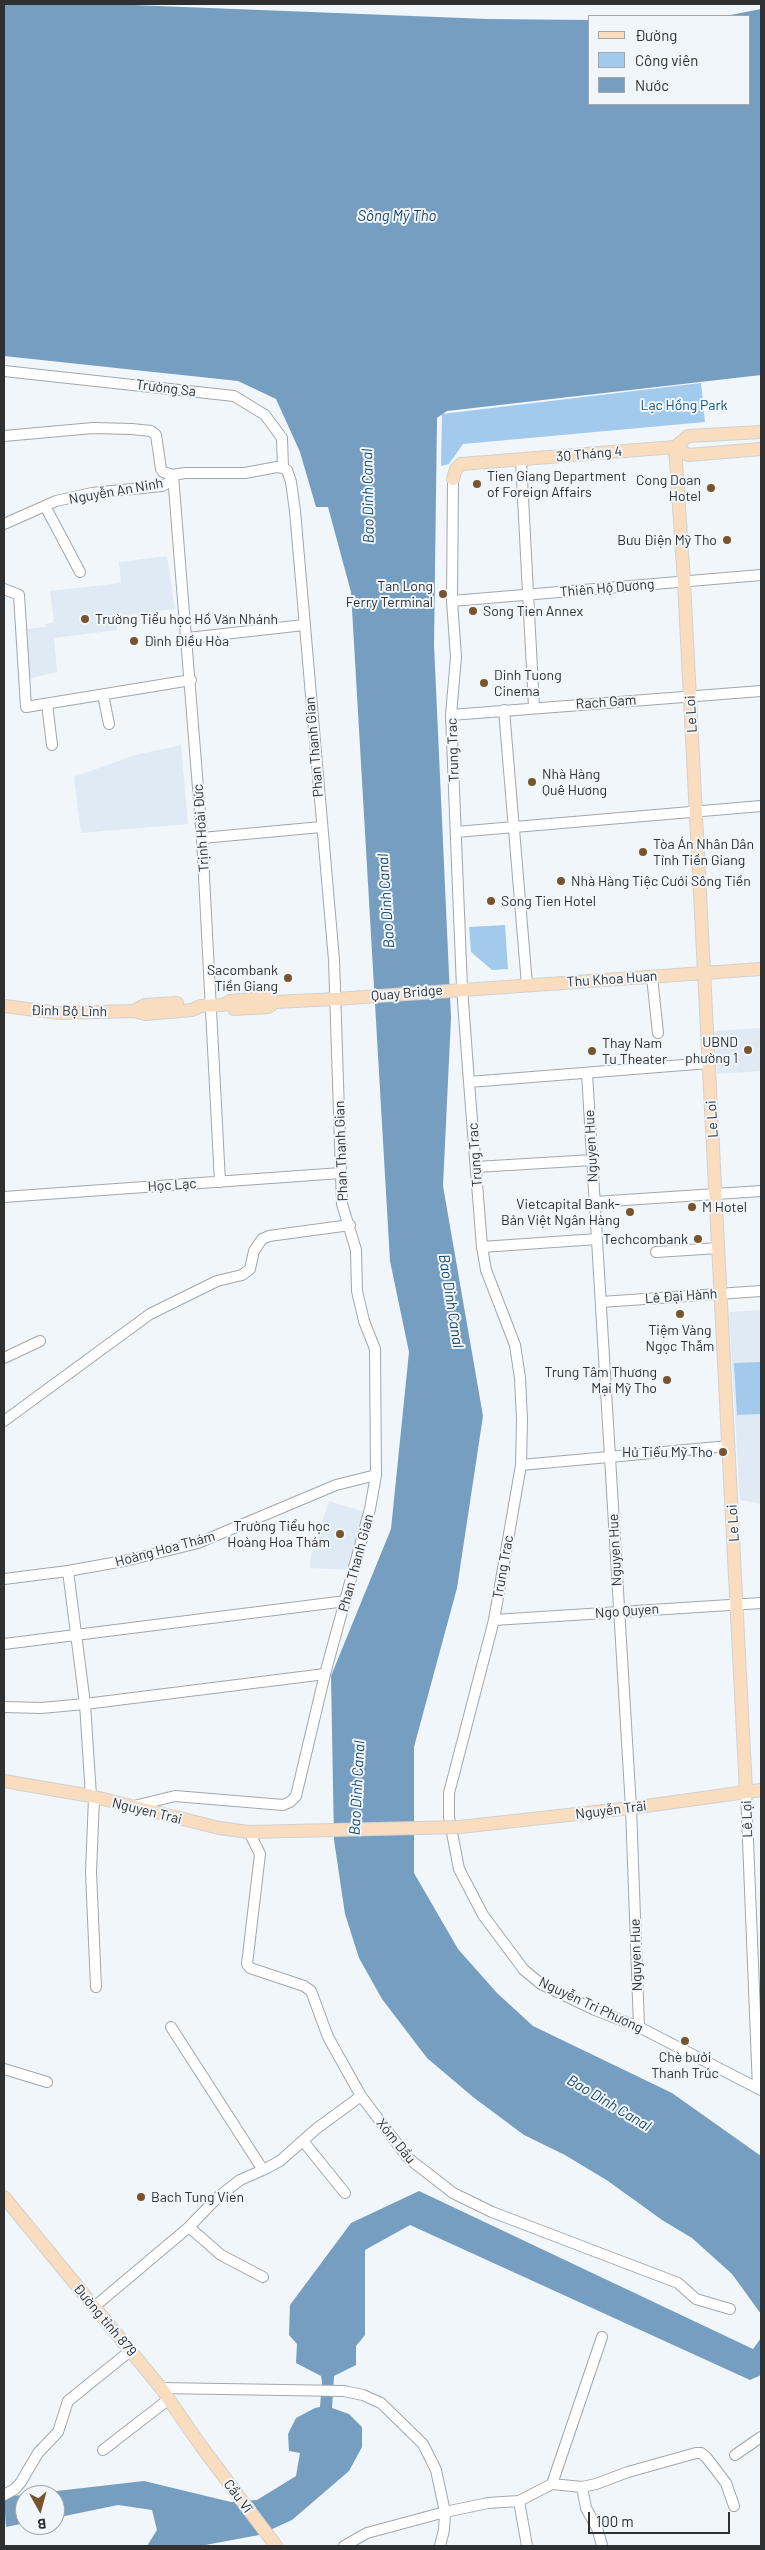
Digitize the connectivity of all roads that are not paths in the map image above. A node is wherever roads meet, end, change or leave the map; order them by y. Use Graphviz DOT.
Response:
graph roads {
  1 [pos="4,371"];
  2 [pos="761,432"];
  3 [pos="4,436"];
  4 [pos="675,446"];
  5 [pos="761,449"];
  6 [pos="522,460"];
  7 [pos="284,468"];
  8 [pos="173,478"];
  9 [pos="453,479"];
  10 [pos="45,506"];
  11 [pos="4,524"];
  12 [pos="80,572"];
  13 [pos="761,575"];
  14 [pos="684,582"];
  15 [pos="4,588"];
  16 [pos="527,595"];
  17 [pos="452,601"];
  18 [pos="304,625"];
  19 [pos="188,638"];
  20 [pos="191,680"];
  21 [pos="761,691"];
  22 [pos="103,695"];
  23 [pos="690,695"];
  24 [pos="47,704"];
  25 [pos="534,707"];
  26 [pos="504,710"];
  27 [pos="451,715"];
  28 [pos="109,724"];
  29 [pos="52,745"];
  30 [pos="761,806"];
  31 [pos="696,812"];
  32 [pos="321,827"];
  33 [pos="514,827"];
  34 [pos="456,832"];
  35 [pos="202,838"];
  36 [pos="761,969"];
  37 [pos="704,974"];
  38 [pos="652,977"];
  39 [pos="527,984"];
  40 [pos="458,988"];
  41 [pos="352,997"];
  42 [pos="336,998"];
  43 [pos="212,1005"];
  44 [pos="4,1006"];
  45 [pos="658,1032"];
  46 [pos="709,1063"];
  47 [pos="587,1073"];
  48 [pos="469,1082"];
  49 [pos="592,1160"];
  50 [pos="476,1167"];
  51 [pos="341,1173"];
  52 [pos="220,1182"];
  53 [pos="761,1191"];
  54 [pos="716,1194"];
  55 [pos="4,1197"];
  56 [pos="595,1202"];
  57 [pos="350,1225"];
  58 [pos="597,1239"];
  59 [pos="482,1247"];
  60 [pos="718,1248"];
  61 [pos="656,1252"];
  62 [pos="761,1291"];
  63 [pos="721,1294"];
  64 [pos="601,1302"];
  65 [pos="40,1340"];
  66 [pos="4,1358"];
  67 [pos="4,1421"];
  68 [pos="729,1446"];
  69 [pos="610,1458"];
  70 [pos="521,1465"];
  71 [pos="376,1475"];
  72 [pos="68,1571"];
  73 [pos="4,1579"];
  74 [pos="346,1600"];
  75 [pos="761,1603"];
  76 [pos="738,1604"];
  77 [pos="619,1611"];
  78 [pos="494,1620"];
  79 [pos="76,1635"];
  80 [pos="4,1644"];
  81 [pos="325,1674"];
  82 [pos="85,1704"];
  83 [pos="4,1707"];
  84 [pos="4,1781"];
  85 [pos="761,1790"];
  86 [pos="746,1791"];
  87 [pos="93,1797"];
  88 [pos="132,1807"];
  89 [pos="631,1808"];
  90 [pos="449,1817"];
  91 [pos="291,1831"];
  92 [pos="249,1832"];
  93 [pos="757,1976"];
  94 [pos="96,1987"];
  95 [pos="171,2027"];
  96 [pos="639,2027"];
  97 [pos="4,2069"];
  98 [pos="47,2082"];
  99 [pos="759,2089"];
  100 [pos="361,2096"];
  101 [pos="303,2141"];
  102 [pos="263,2170"];
  103 [pos="346,2194"];
  104 [pos="4,2197"];
  105 [pos="189,2227"];
  106 [pos="262,2278"];
  107 [pos="94,2307"];
  108 [pos="730,2309"];
  109 [pos="602,2337"];
  110 [pos="130,2351"];
  111 [pos="161,2388"];
  112 [pos="169,2399"];
  113 [pos="761,2437"];
  114 [pos="201,2446"];
  115 [pos="103,2450"];
  116 [pos="735,2455"];
  117 [pos="552,2484"];
  118 [pos="582,2487"];
  119 [pos="4,2495"];
  120 [pos="519,2501"];
  121 [pos="734,2506"];
  122 [pos="444,2512"];
  123 [pos="602,2545"];
  124 [pos="276,2546"];
  125 [pos="344,2546"];
  126 [pos="440,2546"];
  127 [pos="527,2546"];
  1 -- 7 [label="street, Trường Sa"];
  2 -- 4 [label="main road, 30 Tháng 4"];
  3 -- 8 [label="street"];
  4 -- 5 [label="main road, 30 Tháng 4"];
  4 -- 6 [label="main road, 30 Tháng 4"];
  4 -- 14 [label="main road, Le Loi"];
  6 -- 9 [label="main road, 30 Tháng 4"];
  6 -- 16 [label="street"];
  7 -- 8 [label="street"];
  7 -- 18 [label="street, Phan Thanh Gian"];
  8 -- 10 [label="street, Nguyễn An Ninh"];
  8 -- 19 [label="street, Trịnh Hoài Đức"];
  9 -- 17 [label="street, Trung Trac"];
  10 -- 11 [label="street, Nguyễn An Ninh"];
  10 -- 12 [label="street"];
  13 -- 14 [label="street, Thiên Hộ Dương"];
  14 -- 16 [label="street, Thiên Hộ Dương"];
  14 -- 23 [label="main road, Le Loi"];
  15 -- 24 [label="street"];
  16 -- 17 [label="street, Thiên Hộ Dương"];
  16 -- 25 [label="street"];
  17 -- 27 [label="street, Trung Trac"];
  18 -- 19 [label="street"];
  18 -- 32 [label="street, Phan Thanh Gian"];
  19 -- 20 [label="street, Trịnh Hoài Đức"];
  20 -- 22 [label="street"];
  20 -- 35 [label="street, Trịnh Hoài Đức"];
  21 -- 23 [label="street, Rach Gam"];
  22 -- 24 [label="street"];
  22 -- 28 [label="street"];
  23 -- 25 [label="street, Rach Gam"];
  23 -- 31 [label="main road, Le Loi"];
  24 -- 29 [label="street"];
  25 -- 26 [label="street, Rach Gam"];
  26 -- 27 [label="street, Rach Gam"];
  26 -- 33 [label="street"];
  27 -- 34 [label="street, Trung Trac"];
  30 -- 31 [label="street"];
  31 -- 33 [label="street"];
  31 -- 37 [label="main road, Le Loi"];
  32 -- 35 [label="street"];
  32 -- 42 [label="street, Phan Thanh Gian"];
  33 -- 34 [label="street"];
  33 -- 39 [label="street"];
  34 -- 40 [label="street, Trung Trac"];
  35 -- 43 [label="street, Trịnh Hoài Đức"];
  36 -- 37 [label="main road, Thu Khoa Huan"];
  37 -- 38 [label="main road, Thu Khoa Huan"];
  37 -- 46 [label="main road, Le Loi"];
  38 -- 39 [label="main road, Thu Khoa Huan"];
  38 -- 45 [label="street"];
  39 -- 40 [label="main road, Thu Khoa Huan"];
  40 -- 41 [label="main road, Quay Bridge"];
  40 -- 48 [label="street, Trung Trac"];
  41 -- 42 [label="main road, Đinh Bộ Lĩnh"];
  42 -- 43 [label="main road, Đinh Bộ Lĩnh"];
  42 -- 51 [label="street, Phan Thanh Gian"];
  43 -- 44 [label="main road, Đinh Bộ Lĩnh"];
  43 -- 52 [label="street, Trịnh Hoài Đức"];
  46 -- 47 [label="street"];
  46 -- 54 [label="main road, Le Loi"];
  47 -- 48 [label="street"];
  47 -- 49 [label="street, Nguyen Hue"];
  48 -- 50 [label="street, Trung Trac"];
  49 -- 50 [label="street"];
  49 -- 56 [label="street, Nguyen Hue"];
  50 -- 59 [label="street, Trung Trac"];
  51 -- 52 [label="street, Học Lạc"];
  51 -- 57 [label="street, Phan Thanh Gian"];
  52 -- 55 [label="street, Học Lạc"];
  53 -- 54 [label="street"];
  54 -- 56 [label="street"];
  54 -- 60 [label="main road, Le Loi"];
  56 -- 58 [label="street, Nguyen Hue"];
  57 -- 67 [label="street"];
  57 -- 71 [label="street, Phan Thanh Gian"];
  58 -- 59 [label="street"];
  58 -- 64 [label="street, Nguyen Hue"];
  59 -- 70 [label="street, Trung Trac"];
  60 -- 61 [label="street"];
  60 -- 63 [label="main road, Le Loi"];
  62 -- 63 [label="street, Lê Đại Hành"];
  63 -- 64 [label="street, Lê Đại Hành"];
  63 -- 68 [label="main road, Le Loi"];
  64 -- 69 [label="street, Nguyen Hue"];
  65 -- 66 [label="street"];
  68 -- 69 [label="street"];
  68 -- 76 [label="main road, Le Loi"];
  69 -- 70 [label="street"];
  69 -- 77 [label="street, Nguyen Hue"];
  70 -- 78 [label="street, Trung Trac"];
  71 -- 72 [label="street, Hoàng Hoa Thám"];
  71 -- 74 [label="street, Phan Thanh Gian"];
  72 -- 73 [label="street, Hoàng Hoa Thám"];
  72 -- 79 [label="street"];
  74 -- 79 [label="street"];
  74 -- 81 [label="street, Phan Thanh Gian"];
  75 -- 76 [label="street, Ngo Quyen"];
  76 -- 77 [label="street, Ngo Quyen"];
  76 -- 86 [label="main road, Le Loi"];
  77 -- 78 [label="street, Ngo Quyen"];
  77 -- 89 [label="street, Nguyen Hue"];
  78 -- 90 [label="street, Trung Trac"];
  79 -- 80 [label="street"];
  79 -- 82 [label="street"];
  81 -- 82 [label="street"];
  81 -- 88 [label="street, Phan Thanh Gian"];
  82 -- 83 [label="street"];
  82 -- 87 [label="street"];
  84 -- 87 [label="main road, Nguyen Trai"];
  85 -- 86 [label="main road, Nguyễn Trãi"];
  86 -- 89 [label="main road, Nguyễn Trãi"];
  86 -- 93 [label="street, Lê Lợi"];
  87 -- 88 [label="main road, Nguyen Trai"];
  87 -- 94 [label="street"];
  88 -- 92 [label="main road, Nguyen Trai"];
  89 -- 91 [label="main road, Nguyễn Trãi, bridge"];
  89 -- 96 [label="street, Nguyen Hue"];
  90 -- 96 [label="street, Nguyễn Tri Phương"];
  91 -- 92 [label="main road, Nguyen Trai"];
  92 -- 100 [label="street, Xóm Dầu"];
  93 -- 99 [label="street, Lê Lợi"];
  95 -- 102 [label="street"];
  96 -- 99 [label="street, Nguyễn Tri Phương"];
  97 -- 98 [label="street"];
  100 -- 101 [label="street"];
  100 -- 108 [label="street, Xóm Dầu"];
  101 -- 102 [label="street"];
  101 -- 103 [label="street"];
  102 -- 105 [label="street"];
  104 -- 107 [label="main road, Đường tỉnh 879"];
  105 -- 106 [label="street"];
  105 -- 107 [label="street"];
  107 -- 110 [label="main road, Đường tỉnh 879"];
  109 -- 117 [label="street"];
  110 -- 111 [label="main road, Đường tỉnh 879"];
  110 -- 119 [label="street"];
  111 -- 112 [label="main road, Đường tỉnh 879"];
  111 -- 122 [label="street"];
  112 -- 114 [label="main road, Đường tỉnh 879"];
  112 -- 115 [label="street"];
  113 -- 116 [label="street"];
  114 -- 124 [label="main road, Cầu Vĩ"];
  117 -- 118 [label="street"];
  117 -- 120 [label="street"];
  118 -- 121 [label="street"];
  118 -- 123 [label="street"];
  120 -- 122 [label="street"];
  120 -- 127 [label="street"];
  122 -- 125 [label="street"];
  122 -- 126 [label="street"];
}
